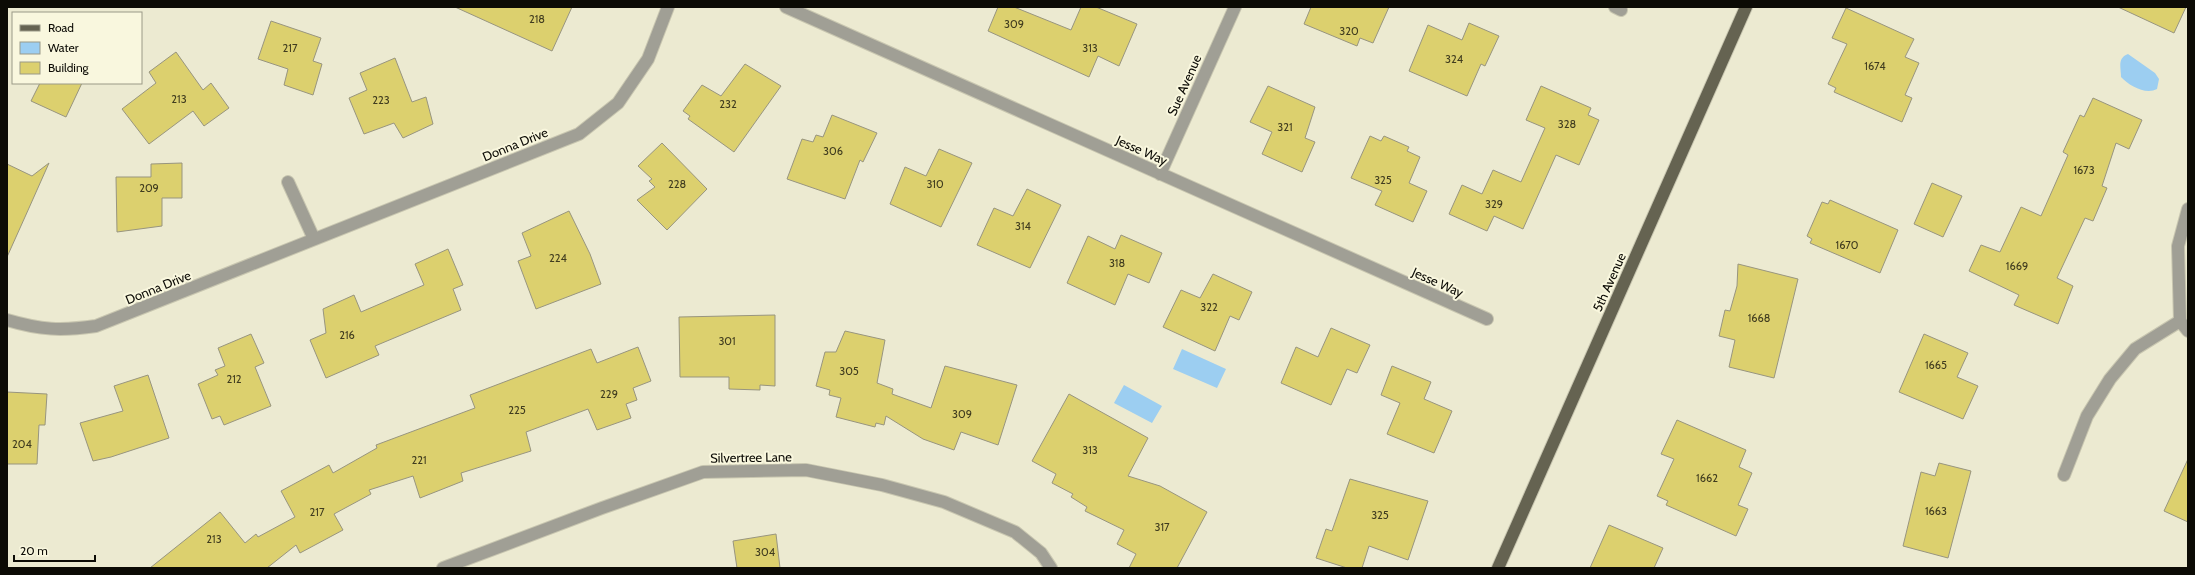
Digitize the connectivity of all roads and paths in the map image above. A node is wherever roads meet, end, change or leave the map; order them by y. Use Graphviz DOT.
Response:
graph roads {
  1 [pos="668,7"];
  2 [pos="786,7"];
  3 [pos="1235,7"];
  4 [pos="1746,7"];
  5 [pos="1160,174"];
  6 [pos="288,182"];
  7 [pos="2188,209"];
  8 [pos="314,239"];
  9 [pos="1487,318"];
  10 [pos="7,320"];
  11 [pos="2180,321"];
  12 [pos="2188,331"];
  13 [pos="2064,475"];
  14 [pos="443,568"];
  15 [pos="1051,568"];
  16 [pos="1498,568"];
  1 -- 8 [label="street, Donna Drive"];
  2 -- 5 [label="street, Jesse Way"];
  3 -- 5 [label="street, Sue Avenue"];
  4 -- 16 [label="main road, 5th Avenue"];
  5 -- 9 [label="street, Jesse Way"];
  6 -- 8 [label="street"];
  7 -- 11 [label="street"];
  8 -- 10 [label="street, Donna Drive"];
  11 -- 12 [label="street"];
  11 -- 13 [label="street"];
  14 -- 15 [label="street, Silvertree Lane"];
}
